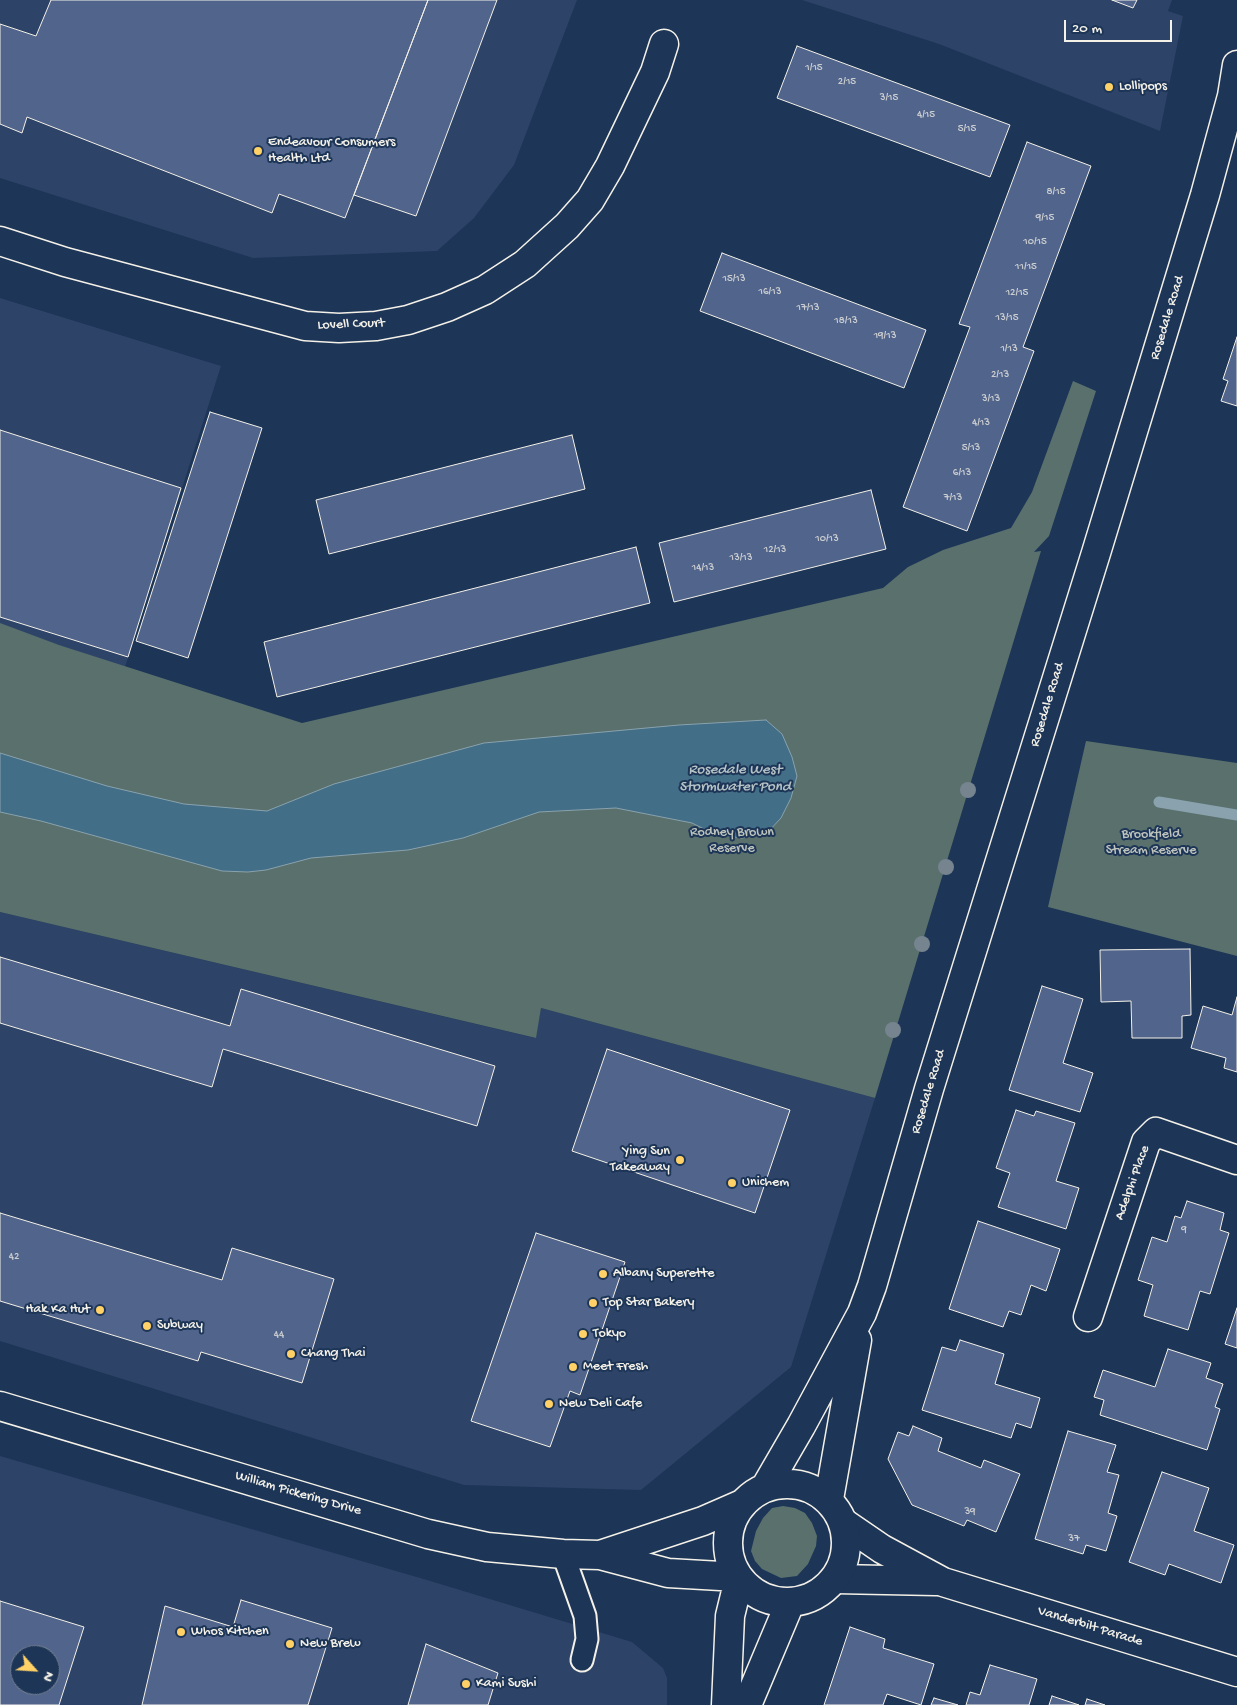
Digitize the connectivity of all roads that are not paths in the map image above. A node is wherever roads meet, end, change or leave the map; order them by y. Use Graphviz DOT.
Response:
graph roads {
  1 [pos="664,44"];
  2 [pos="1237,65"];
  3 [pos="1234,90"];
  4 [pos="0,241"];
  5 [pos="1237,1160"];
  6 [pos="862,1314"];
  7 [pos="1088,1317"];
  8 [pos="0,1406"];
  9 [pos="765,1488"];
  10 [pos="828,1499"];
  11 [pos="742,1504"];
  12 [pos="844,1523"];
  13 [pos="563,1554"];
  14 [pos="600,1555"];
  15 [pos="739,1578"];
  16 [pos="835,1578"];
  17 [pos="943,1582"];
  18 [pos="790,1602"];
  19 [pos="582,1660"];
  20 [pos="1237,1672"];
  21 [pos="726,1705"];
  22 [pos="746,1705"];
  1 -- 4 [label="main road, Lovell Court"];
  2 -- 3 [label="main road, Rosedale Road"];
  3 -- 6 [label="main road, Rosedale Road"];
  5 -- 7 [label="main road, Adelphi Place"];
  6 -- 9 [label="main road, Rosedale Road"];
  6 -- 10 [label="main road, Rosedale Road"];
  8 -- 13 [label="main road, William Pickering Drive"];
  9 -- 10 [label="main road"];
  9 -- 11 [label="main road"];
  10 -- 12 [label="main road"];
  11 -- 14 [label="main road, William Pickering Drive"];
  11 -- 15 [label="main road"];
  12 -- 16 [label="main road"];
  12 -- 17 [label="main road, Vanderbilt Parade"];
  13 -- 14 [label="main road, William Pickering Drive"];
  13 -- 19 [label="lane"];
  14 -- 15 [label="main road, William Pickering Drive"];
  15 -- 18 [label="main road"];
  15 -- 21 [label="main road"];
  16 -- 17 [label="main road, Vanderbilt Parade"];
  16 -- 18 [label="main road"];
  17 -- 20 [label="main road, Vanderbilt Parade"];
  18 -- 22 [label="main road"];
}
